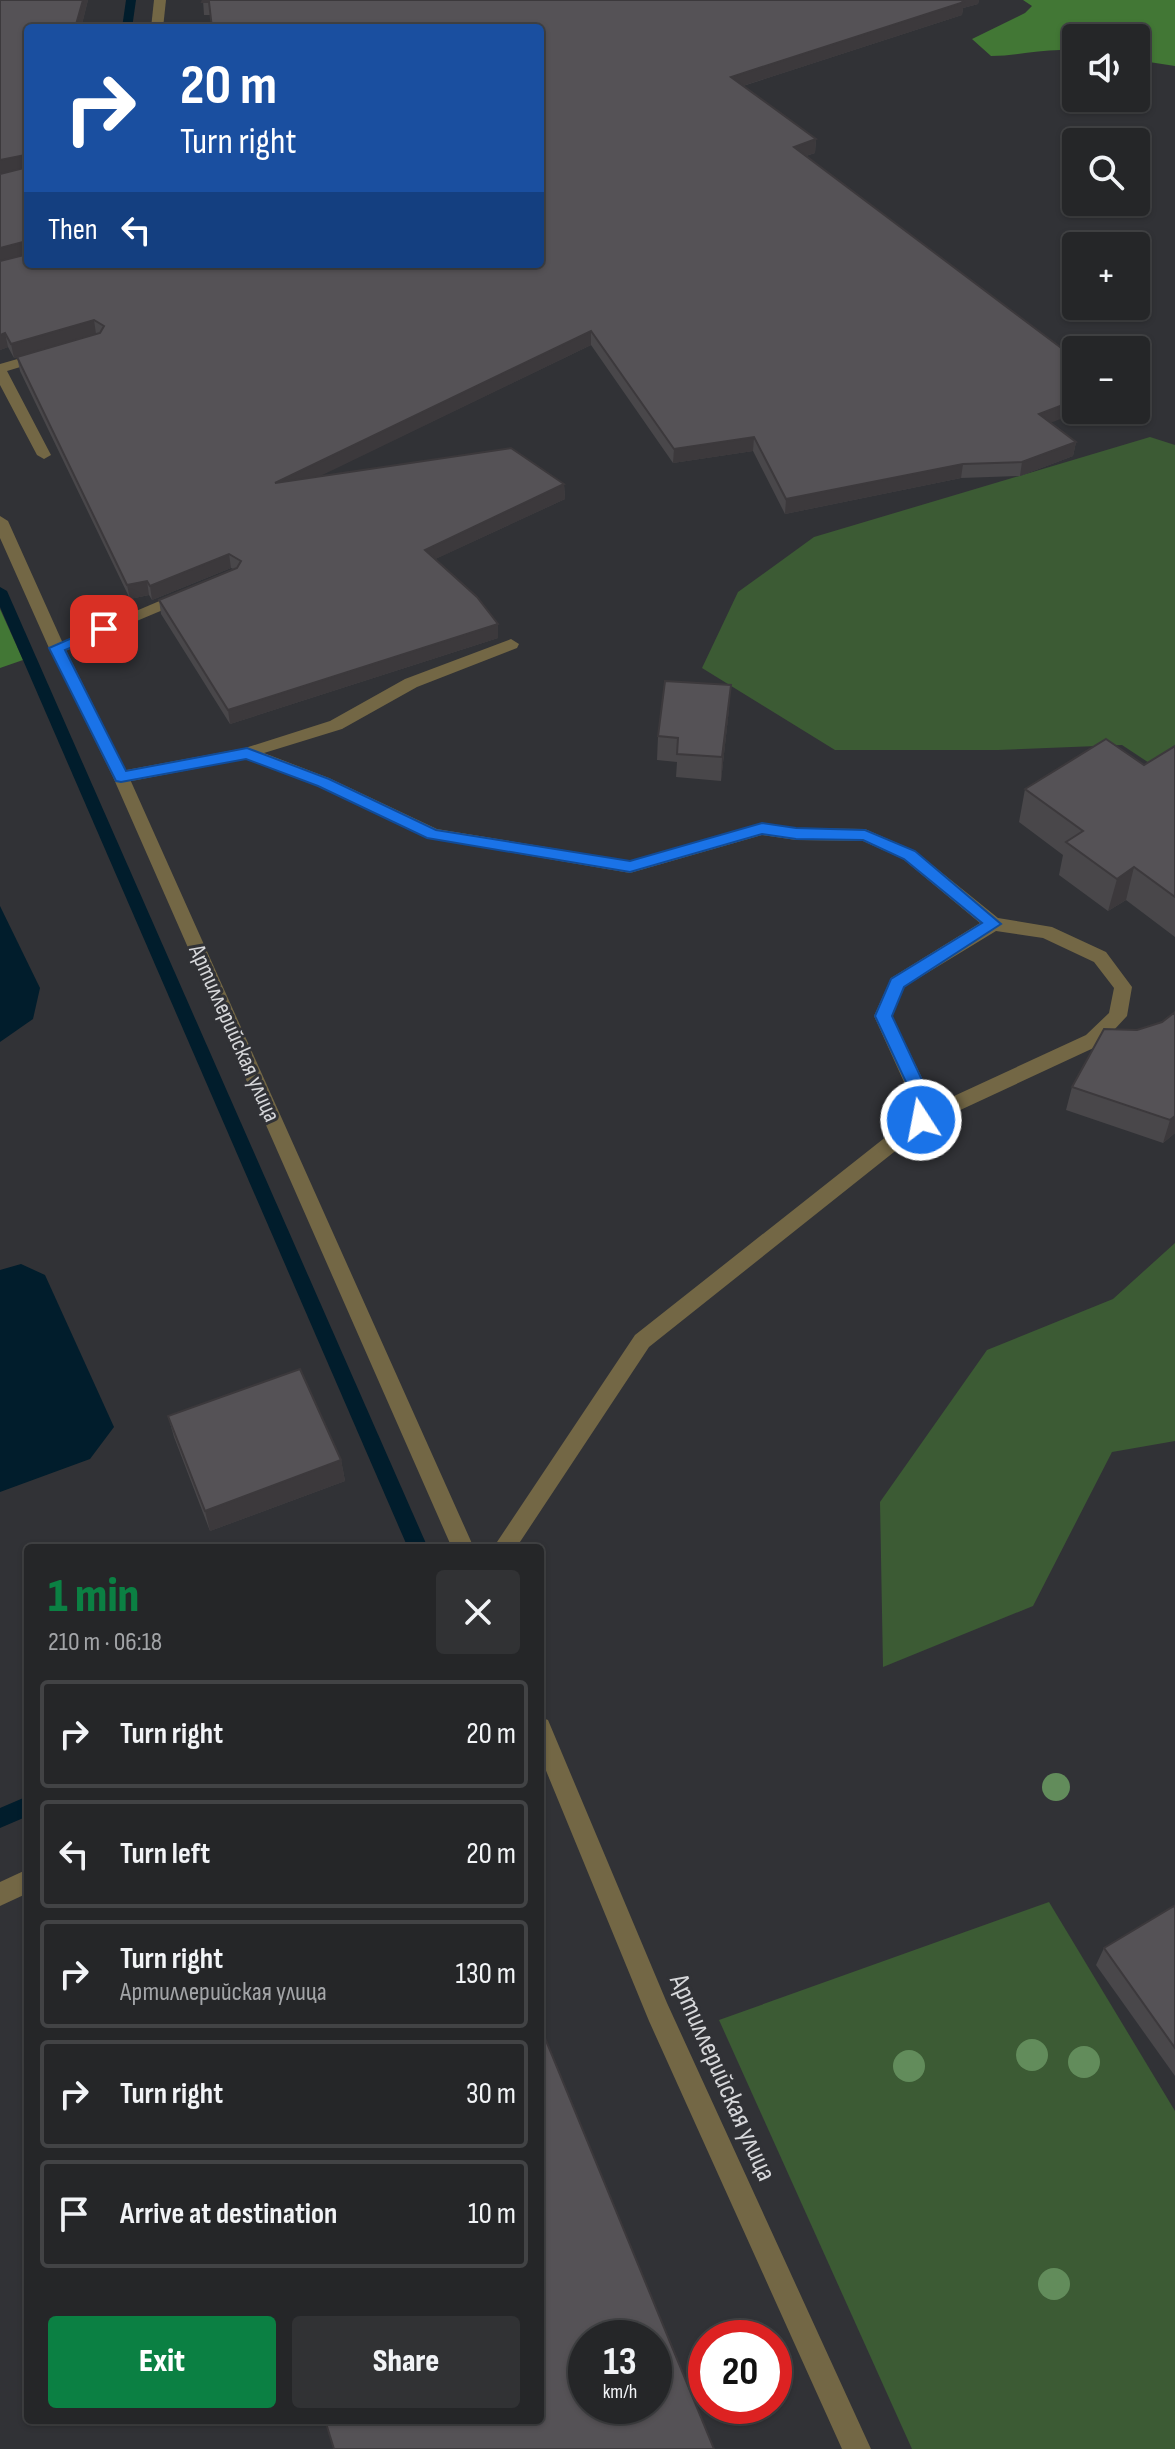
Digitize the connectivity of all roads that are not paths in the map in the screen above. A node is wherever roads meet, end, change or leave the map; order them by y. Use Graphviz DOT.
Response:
graph roads {
  1 [pos="160,0"];
  2 [pos="157,24"];
  3 [pos="57,352"];
  4 [pos="0,371"];
  5 [pos="44,455"];
  6 [pos="0,521"];
  7 [pos="205,587"];
  8 [pos="511,644"];
  9 [pos="57,648"];
  10 [pos="247,753"];
  11 [pos="121,777"];
  12 [pos="993,924"];
  13 [pos="921,1120"];
  14 [pos="461,1544"];
  15 [pos="507,1544"];
  16 [pos="544,1738"];
  17 [pos="24,1883"];
  18 [pos="0,1894"];
  19 [pos="857,2449"];
  1 -- 2 [label="street"];
  3 -- 4 [label="street"];
  4 -- 5 [label="street"];
  6 -- 9 [label="street, Артиллерийская улица"];
  7 -- 9 [label="street"];
  8 -- 10 [label="street"];
  9 -- 11 [label="street, Артиллерийская улица"];
  10 -- 11 [label="street"];
  10 -- 12 [label="street"];
  11 -- 14 [label="street, Артиллерийская улица"];
  12 -- 13 [label="street"];
  12 -- 13 [label="street"];
  13 -- 15 [label="street"];
  16 -- 19 [label="street, Артиллерийская улица"];
  17 -- 18 [label="street"];
}
